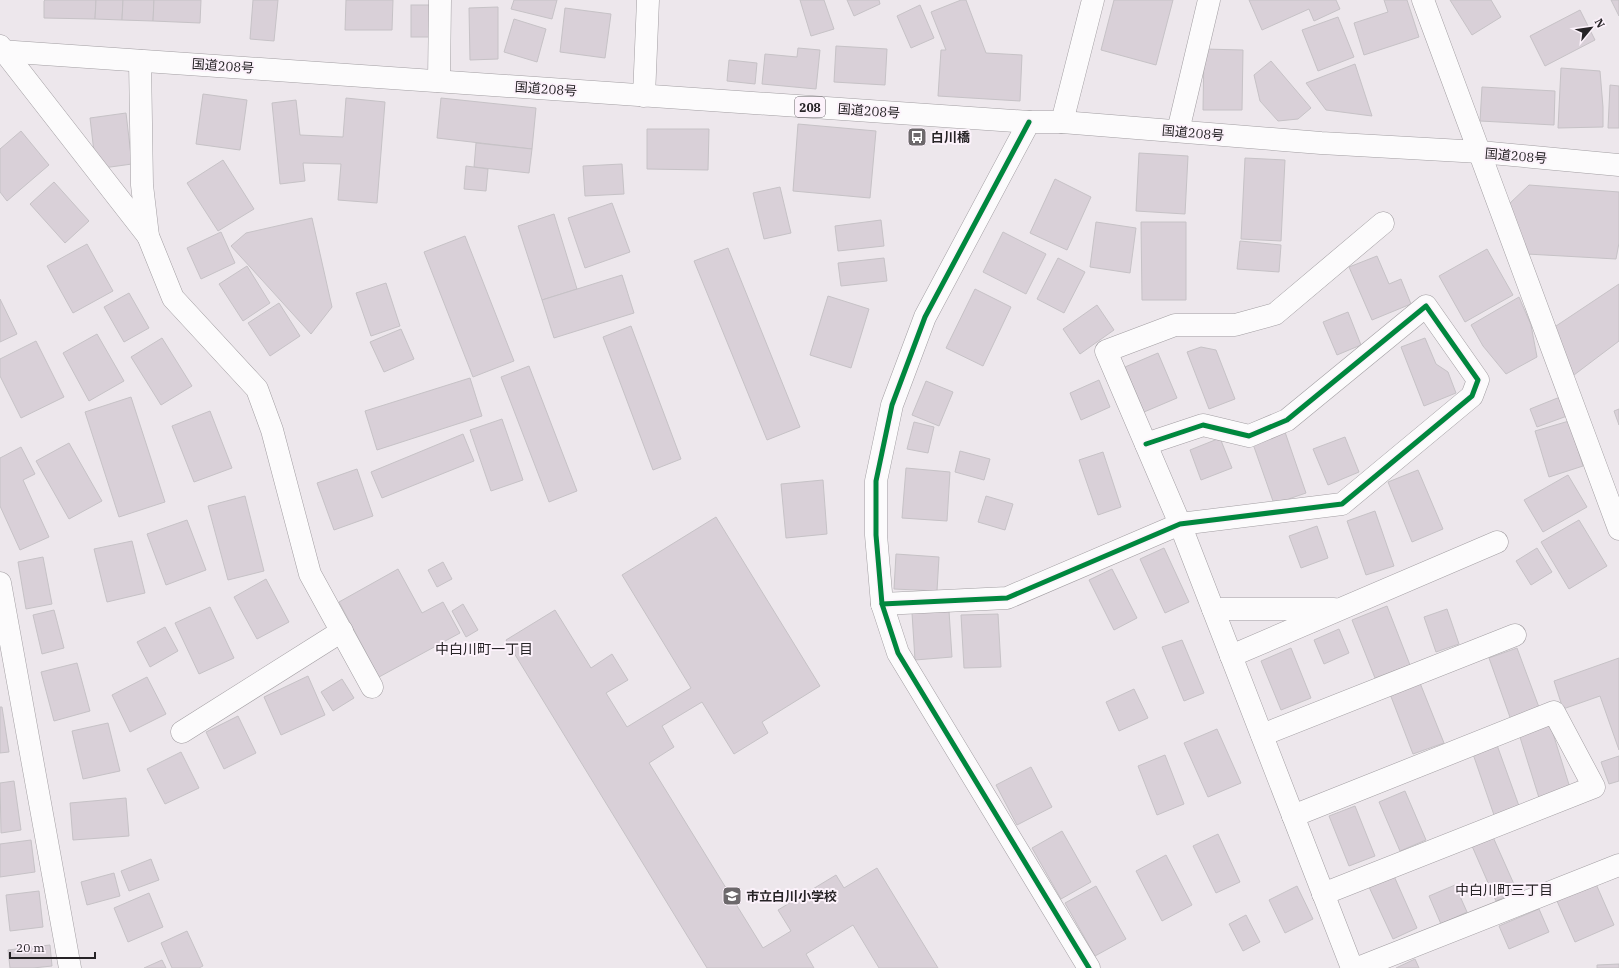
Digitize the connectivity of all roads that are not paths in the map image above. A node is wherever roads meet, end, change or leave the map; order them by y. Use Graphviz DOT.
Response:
graph roads {
  1 [pos="440,0"];
  2 [pos="648,0"];
  3 [pos="1093,0"];
  4 [pos="1209,0"];
  5 [pos="1423,0"];
  6 [pos="1,49"];
  7 [pos="140,61"];
  8 [pos="439,81"];
  9 [pos="644,96"];
  10 [pos="1029,122"];
  11 [pos="1062,122"];
  12 [pos="1178,131"];
  13 [pos="1480,152"];
  14 [pos="1619,165"];
  15 [pos="1383,223"];
  16 [pos="148,236"];
  17 [pos="1146,444"];
  18 [pos="1180,524"];
  19 [pos="1619,529"];
  20 [pos="1497,542"];
  21 [pos="0,583"];
  22 [pos="882,604"];
  23 [pos="1342,608"];
  24 [pos="1213,609"];
  25 [pos="342,632"];
  26 [pos="1515,635"];
  27 [pos="1231,656"];
  28 [pos="372,687"];
  29 [pos="182,732"];
  30 [pos="1262,735"];
  31 [pos="1293,816"];
  32 [pos="1619,865"];
  33 [pos="1323,894"];
  34 [pos="70,968"];
  35 [pos="1089,968"];
  36 [pos="1352,968"];
  37 [pos="1358,968"];
  1 -- 8 [label="main road"];
  2 -- 9 [label="main road"];
  3 -- 11 [label="main road"];
  4 -- 12 [label="main road"];
  5 -- 13 [label="main road"];
  6 -- 7 [label="main road, 国道208号 / 208"];
  6 -- 16 [label="main road"];
  7 -- 8 [label="main road, 国道208号 / 208"];
  7 -- 16 [label="main road"];
  8 -- 9 [label="main road, 国道208号 / 208"];
  9 -- 10 [label="main road, 国道208号 / 208"];
  10 -- 11 [label="main road, 国道208号 / 208"];
  10 -- 22 [label="main road"];
  11 -- 12 [label="main road, 国道208号 / 208"];
  12 -- 13 [label="main road, 国道208号 / 208"];
  13 -- 14 [label="main road, 国道208号 / 208"];
  13 -- 19 [label="main road"];
  15 -- 17 [label="main road"];
  16 -- 25 [label="main road"];
  17 -- 18 [label="main road"];
  17 -- 18 [label="main road"];
  18 -- 22 [label="main road"];
  18 -- 24 [label="main road"];
  20 -- 23 [label="main road"];
  21 -- 34 [label="main road"];
  22 -- 35 [label="main road"];
  23 -- 24 [label="main road"];
  23 -- 27 [label="main road"];
  24 -- 27 [label="main road"];
  25 -- 28 [label="main road"];
  25 -- 29 [label="main road"];
  26 -- 30 [label="main road"];
  27 -- 30 [label="main road"];
  30 -- 31 [label="main road"];
  31 -- 33 [label="main road"];
  31 -- 33 [label="main road"];
  32 -- 37 [label="main road"];
  33 -- 36 [label="main road"];
}
